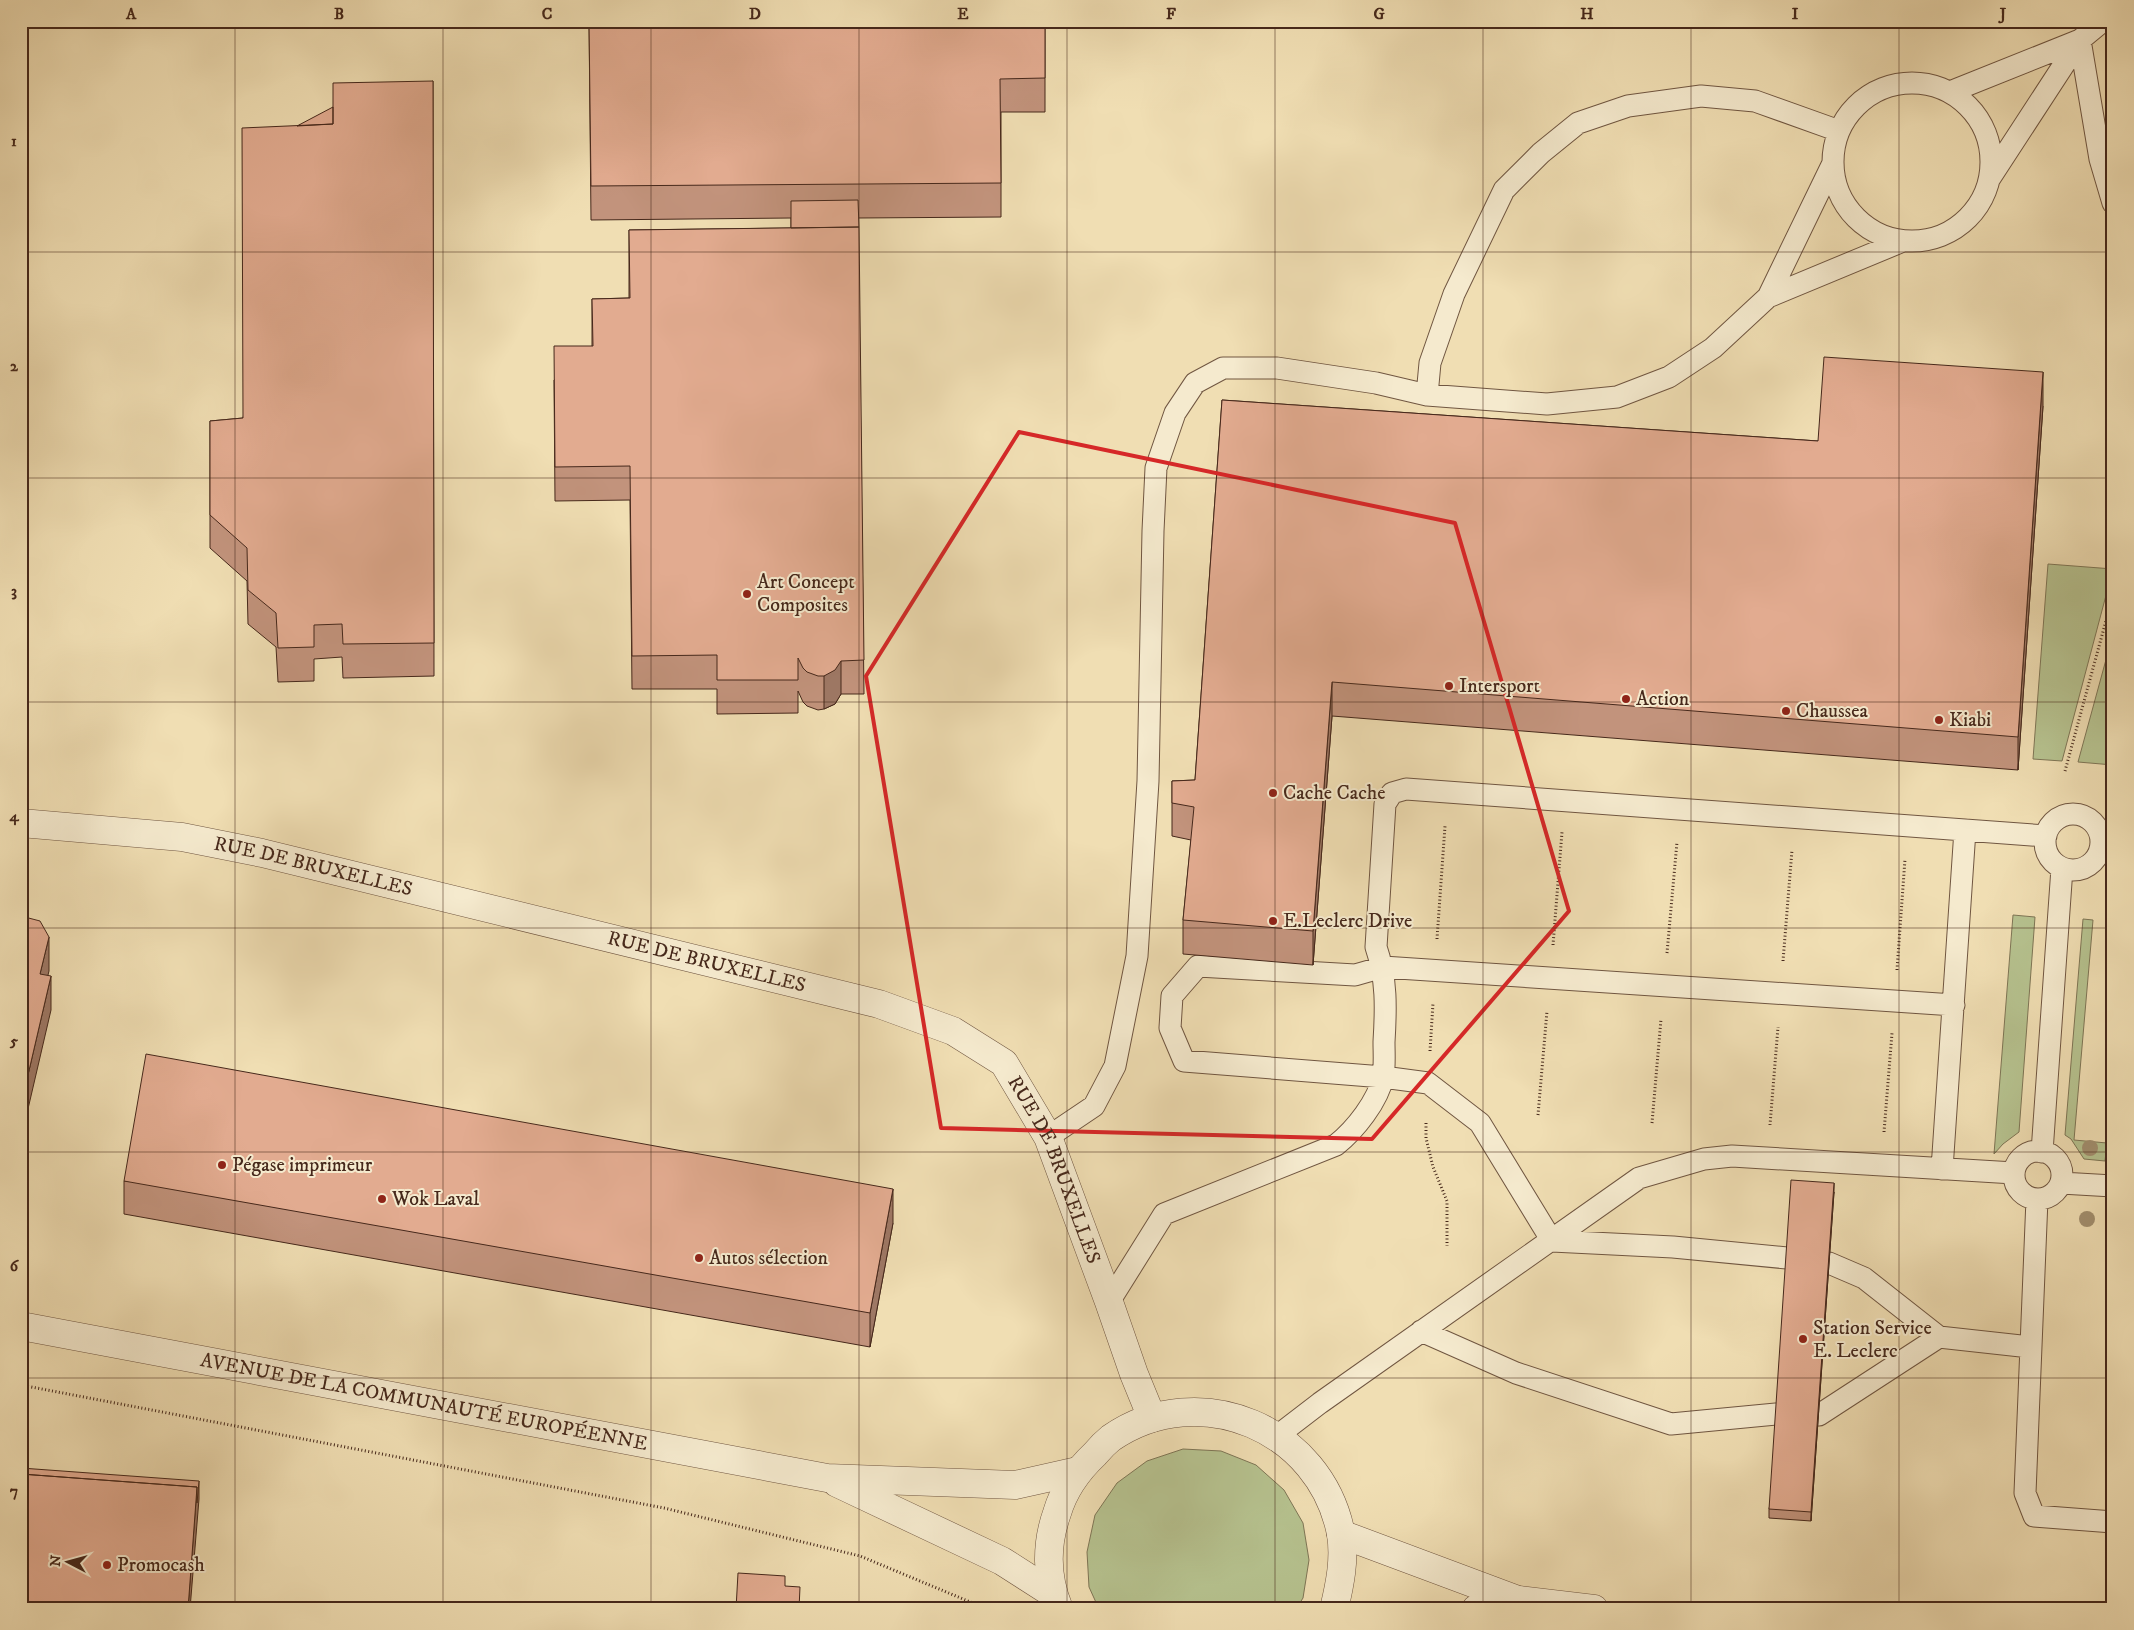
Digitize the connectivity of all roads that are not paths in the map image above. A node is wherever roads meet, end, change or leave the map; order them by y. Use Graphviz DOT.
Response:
graph roads {
  1 [pos="2103,21"];
  2 [pos="2080,40"];
  3 [pos="1950,92"];
  4 [pos="1839,131"];
  5 [pos="1832,165"];
  6 [pos="1989,181"];
  7 [pos="2113,203"];
  8 [pos="1903,241"];
  9 [pos="1768,297"];
  10 [pos="1427,395"];
  11 [pos="21,823"];
  12 [pos="1965,830"];
  13 [pos="2046,836"];
  14 [pos="2107,844"];
  15 [pos="2062,868"];
  16 [pos="1383,967"];
  17 [pos="1954,1005"];
  18 [pos="1383,1077"];
  19 [pos="1048,1137"];
  20 [pos="2042,1152"];
  21 [pos="1942,1169"];
  22 [pos="2014,1173"];
  23 [pos="2061,1183"];
  24 [pos="2113,1186"];
  25 [pos="2037,1199"];
  26 [pos="1552,1241"];
  27 [pos="1787,1258"];
  28 [pos="1829,1263"];
  29 [pos="1109,1302"];
  30 [pos="21,1326"];
  31 [pos="1421,1331"];
  32 [pos="1938,1337"];
  33 [pos="2030,1347"];
  34 [pos="1776,1414"];
  35 [pos="1819,1415"];
  36 [pos="1152,1418"];
  37 [pos="1277,1436"];
  38 [pos="1078,1470"];
  39 [pos="827,1478"];
  40 [pos="2113,1522"];
  41 [pos="1341,1534"];
  42 [pos="1518,1600"];
  43 [pos="1056,1601"];
  44 [pos="1334,1609"];
  45 [pos="1476,1609"];
  46 [pos="1594,1609"];
  1 -- 2 [label="lane"];
  2 -- 3 [label="lane"];
  2 -- 6 [label="lane"];
  2 -- 7 [label="lane"];
  3 -- 4 [label="lane"];
  3 -- 6 [label="lane"];
  4 -- 5 [label="lane"];
  4 -- 10 [label="lane"];
  5 -- 8 [label="lane"];
  5 -- 9 [label="lane"];
  6 -- 8 [label="lane"];
  8 -- 9 [label="lane"];
  9 -- 10 [label="lane"];
  10 -- 19 [label="lane"];
  11 -- 19 [label="street, RUE DE BRUXELLES"];
  12 -- 13 [label="lane"];
  12 -- 16 [label="lane"];
  12 -- 17 [label="lane"];
  13 -- 14 [label="lane"];
  13 -- 15 [label="lane"];
  14 -- 15 [label="lane"];
  15 -- 20 [label="lane"];
  16 -- 17 [label="lane"];
  16 -- 18 [label="lane"];
  16 -- 18 [label="lane"];
  17 -- 21 [label="lane"];
  18 -- 26 [label="lane"];
  18 -- 29 [label="lane"];
  19 -- 29 [label="street, RUE DE BRUXELLES"];
  20 -- 22 [label="lane"];
  20 -- 23 [label="lane"];
  21 -- 22 [label="lane"];
  21 -- 26 [label="lane"];
  22 -- 25 [label="lane"];
  23 -- 24 [label="lane"];
  23 -- 25 [label="lane"];
  25 -- 33 [label="lane"];
  26 -- 27 [label="lane"];
  26 -- 31 [label="lane"];
  28 -- 32 [label="lane"];
  29 -- 36 [label="street, RUE DE BRUXELLES"];
  30 -- 39 [label="street, AVENUE DE LA COMMUNAUTÉ EUROPÉENNE"];
  31 -- 34 [label="lane"];
  31 -- 37 [label="lane"];
  32 -- 33 [label="lane"];
  32 -- 35 [label="lane"];
  33 -- 40 [label="lane"];
  36 -- 37 [label="street"];
  36 -- 38 [label="street"];
  37 -- 41 [label="street"];
  38 -- 39 [label="street, AVENUE DE LA COMMUNAUTÉ EUROPÉENNE"];
  38 -- 43 [label="street"];
  39 -- 43 [label="street, AVENUE DE LA COMMUNAUTÉ EUROPÉENNE"];
  41 -- 42 [label="street"];
  41 -- 44 [label="street"];
  42 -- 45 [label="street"];
  42 -- 46 [label="street"];
}
